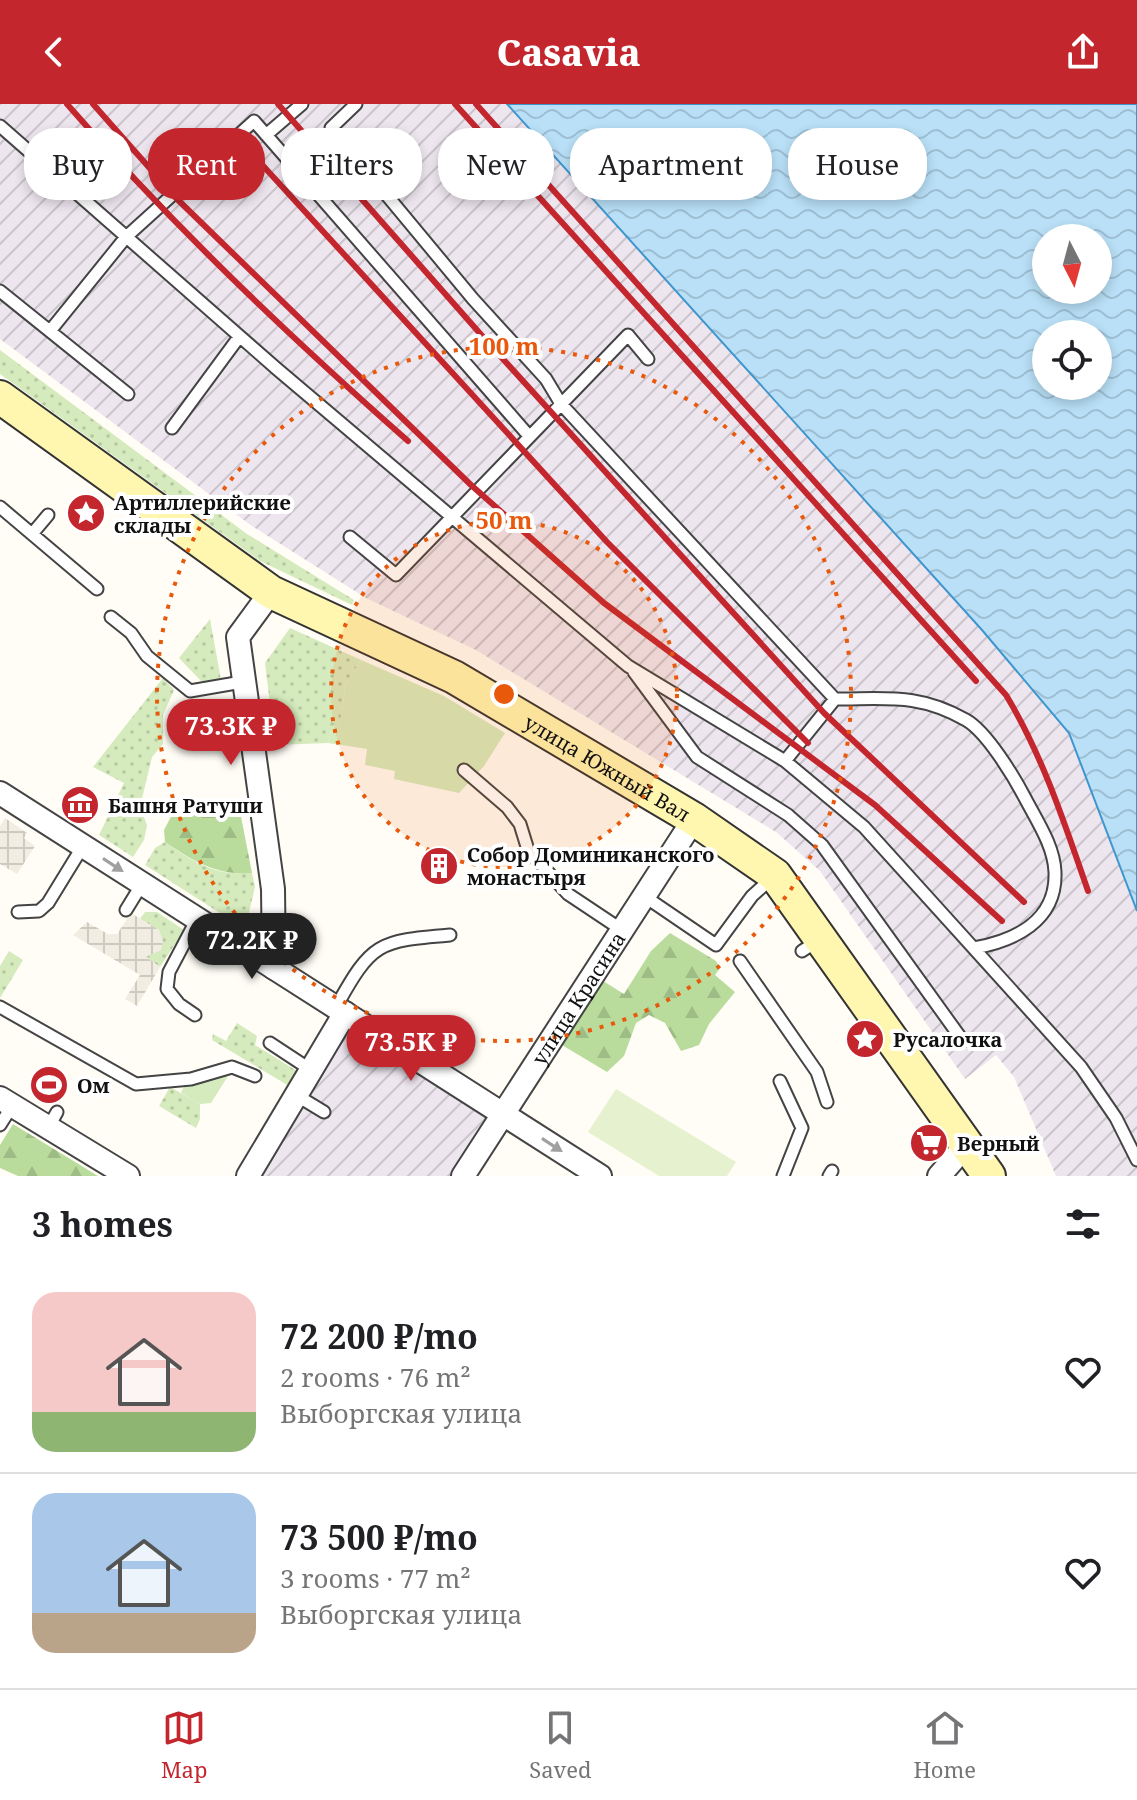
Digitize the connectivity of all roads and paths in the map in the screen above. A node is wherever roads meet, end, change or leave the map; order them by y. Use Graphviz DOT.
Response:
graph roads {
  1 [pos="302,104"];
  2 [pos="356,104"];
  3 [pos="0,126"];
  4 [pos="266,135"];
  5 [pos="126,237"];
  6 [pos="0,291"];
  7 [pos="50,331"];
  8 [pos="239,337"];
  9 [pos="648,359"];
  10 [pos="128,394"];
  11 [pos="0,397"];
  12 [pos="561,404"];
  13 [pos="172,428"];
  14 [pos="529,436"];
  15 [pos="0,507"];
  16 [pos="48,515"];
  17 [pos="450,516"];
  18 [pos="32,534"];
  19 [pos="350,537"];
  20 [pos="97,589"];
  21 [pos="271,592"];
  22 [pos="111,617"];
  23 [pos="628,666"];
  24 [pos="242,682"];
  25 [pos="835,699"];
  26 [pos="785,761"];
  27 [pos="464,770"];
  28 [pos="1,796"];
  29 [pos="694,819"];
  30 [pos="83,846"];
  31 [pos="775,875"];
  32 [pos="142,884"];
  33 [pos="644,896"];
  34 [pos="126,910"];
  35 [pos="18,912"];
  36 [pos="197,919"];
  37 [pos="622,930"];
  38 [pos="450,935"];
  39 [pos="974,948"];
  40 [pos="740,961"];
  41 [pos="274,968"];
  42 [pos="0,1007"];
  43 [pos="341,1010"];
  44 [pos="195,1015"];
  45 [pos="963,1041"];
  46 [pos="270,1043"];
  47 [pos="311,1070"];
  48 [pos="255,1076"];
  49 [pos="780,1081"];
  50 [pos="291,1096"];
  51 [pos="827,1102"];
  52 [pos="4,1110"];
  53 [pos="324,1112"];
  54 [pos="503,1113"];
  55 [pos="968,1143"];
  56 [pos="1137,1160"];
  57 [pos="119,1174"];
  58 [pos="248,1176"];
  59 [pos="463,1176"];
  60 [pos="600,1176"];
  61 [pos="783,1176"];
  62 [pos="939,1176"];
  63 [pos="989,1176"];
  1 -- 4 [label="lane"];
  2 -- 12 [label="lane"];
  3 -- 5 [label="lane"];
  4 -- 5 [label="lane"];
  4 -- 14 [label="lane"];
  5 -- 7 [label="lane"];
  5 -- 8 [label="lane"];
  6 -- 7 [label="lane"];
  7 -- 10 [label="lane"];
  8 -- 13 [label="lane"];
  8 -- 17 [label="lane"];
  9 -- 12 [label="lane"];
  11 -- 21 [label="street, улица Южный Вал"];
  12 -- 14 [label="lane"];
  12 -- 25 [label="lane"];
  14 -- 17 [label="lane"];
  15 -- 18 [label="lane"];
  16 -- 18 [label="lane"];
  17 -- 19 [label="lane"];
  17 -- 23 [label="lane"];
  18 -- 20 [label="lane"];
  21 -- 24 [label="street"];
  21 -- 29 [label="street, улица Южный Вал"];
  22 -- 24 [label="lane"];
  23 -- 26 [label="lane"];
  23 -- 45 [label="lane"];
  24 -- 41 [label="street"];
  25 -- 26 [label="lane"];
  25 -- 39 [label="lane"];
  26 -- 39 [label="lane"];
  27 -- 37 [label="lane"];
  28 -- 30 [label="street"];
  29 -- 31 [label="street, улица Южный Вал"];
  29 -- 33 [label="street, улица Красина"];
  30 -- 32 [label="street, one-way"];
  30 -- 35 [label="lane"];
  31 -- 33 [label="lane"];
  31 -- 55 [label="street, улица Южный Вал"];
  32 -- 34 [label="lane"];
  32 -- 36 [label="street"];
  33 -- 37 [label="street, улица Красина"];
  36 -- 41 [label="street"];
  36 -- 44 [label="lane"];
  37 -- 54 [label="street, улица Красина"];
  38 -- 43 [label="lane"];
  39 -- 56 [label="lane"];
  40 -- 51 [label="lane"];
  41 -- 43 [label="street"];
  42 -- 48 [label="lane"];
  43 -- 47 [label="street"];
  43 -- 54 [label="street"];
  46 -- 47 [label="lane"];
  47 -- 50 [label="street"];
  49 -- 61 [label="lane"];
  50 -- 53 [label="lane"];
  50 -- 58 [label="street"];
  52 -- 57 [label="street"];
  54 -- 59 [label="street, улица Красина"];
  54 -- 60 [label="street, one-way"];
  55 -- 62 [label="street"];
  55 -- 63 [label="street, улица Южный Вал"];
}
